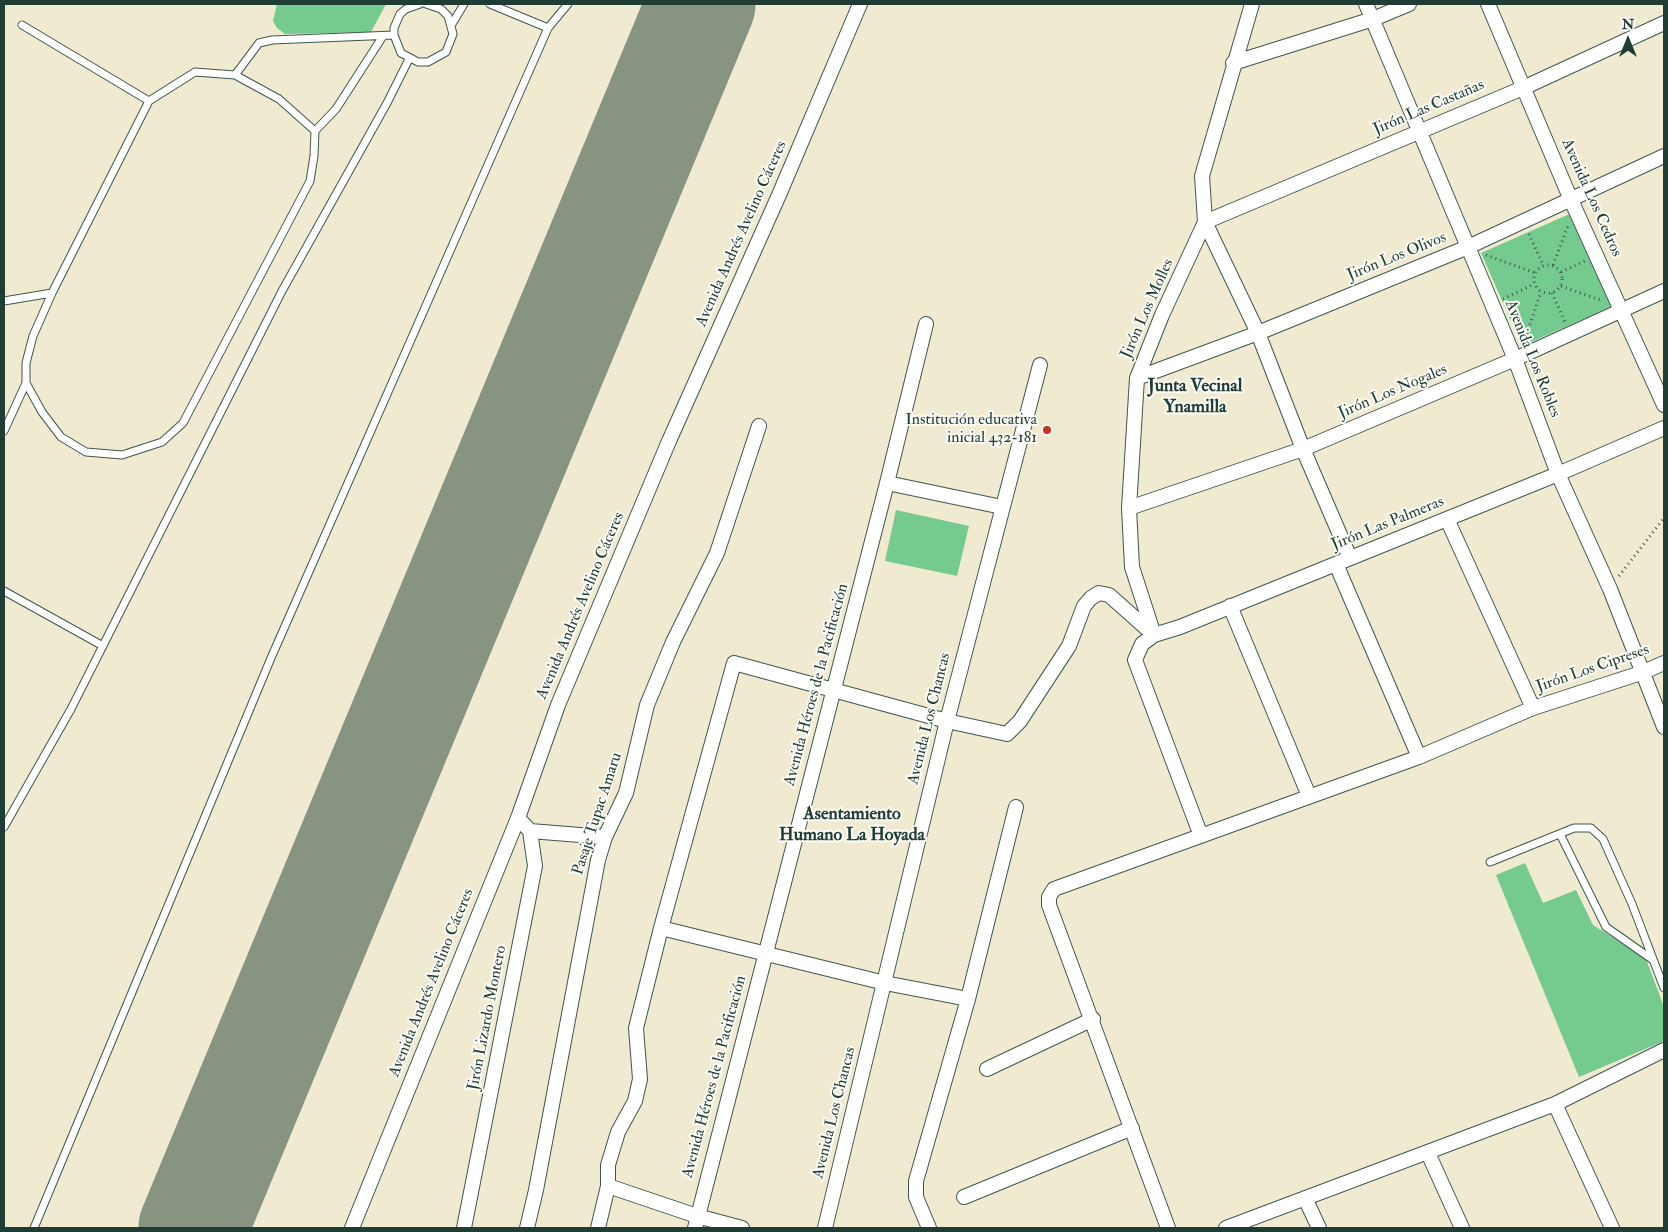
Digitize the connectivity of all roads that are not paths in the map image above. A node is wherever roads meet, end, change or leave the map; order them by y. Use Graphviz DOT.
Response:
graph roads {
  1 [pos="420,4"];
  2 [pos="426,4"];
  3 [pos="464,4"];
  4 [pos="490,4"];
  5 [pos="568,4"];
  6 [pos="860,4"];
  7 [pos="1252,4"];
  8 [pos="1366,4"];
  9 [pos="1409,4"];
  10 [pos="1488,4"];
  11 [pos="407,6"];
  12 [pos="1373,19"];
  13 [pos="1664,22"];
  14 [pos="452,24"];
  15 [pos="22,25"];
  16 [pos="548,28"];
  17 [pos="394,35"];
  18 [pos="383,36"];
  19 [pos="409,59"];
  20 [pos="1233,63"];
  21 [pos="236,74"];
  22 [pos="1523,88"];
  23 [pos="149,101"];
  24 [pos="315,131"];
  25 [pos="1419,132"];
  26 [pos="1664,156"];
  27 [pos="1571,200"];
  28 [pos="1205,222"];
  29 [pos="1468,247"];
  30 [pos="1664,291"];
  31 [pos="52,293"];
  32 [pos="4,301"];
  33 [pos="1622,309"];
  34 [pos="926,324"];
  35 [pos="1258,333"];
  36 [pos="1515,359"];
  37 [pos="1040,365"];
  38 [pos="1137,378"];
  39 [pos="26,383"];
  40 [pos="1664,404"];
  41 [pos="759,426"];
  42 [pos="1664,428"];
  43 [pos="4,431"];
  44 [pos="1303,449"];
  45 [pos="1558,474"];
  46 [pos="887,484"];
  47 [pos="1002,506"];
  48 [pos="1129,508"];
  49 [pos="1448,519"];
  50 [pos="1350,558"];
  51 [pos="1336,564"];
  52 [pos="4,591"];
  53 [pos="1230,606"];
  54 [pos="1154,635"];
  55 [pos="103,646"];
  56 [pos="1664,663"];
  57 [pos="1641,673"];
  58 [pos="833,691"];
  59 [pos="1533,708"];
  60 [pos="947,721"];
  61 [pos="1664,727"];
  62 [pos="1419,757"];
  63 [pos="1309,796"];
  64 [pos="1016,807"];
  65 [pos="518,818"];
  66 [pos="4,827"];
  67 [pos="530,831"];
  68 [pos="1560,834"];
  69 [pos="1201,836"];
  70 [pos="605,837"];
  71 [pos="1490,862"];
  72 [pos="661,928"];
  73 [pos="766,952"];
  74 [pos="1654,960"];
  75 [pos="885,983"];
  76 [pos="1664,988"];
  77 [pos="968,999"];
  78 [pos="1093,1019"];
  79 [pos="1664,1050"];
  80 [pos="987,1069"];
  81 [pos="1555,1104"];
  82 [pos="1132,1128"];
  83 [pos="1428,1153"];
  84 [pos="608,1186"];
  85 [pos="964,1196"];
  86 [pos="1305,1198"];
  87 [pos="696,1222"];
  88 [pos="34,1228"];
  89 [pos="352,1228"];
  90 [pos="464,1228"];
  91 [pos="527,1228"];
  92 [pos="598,1228"];
  93 [pos="742,1228"];
  94 [pos="825,1228"];
  95 [pos="929,1228"];
  96 [pos="1168,1228"];
  97 [pos="1226,1228"];
  98 [pos="1319,1228"];
  99 [pos="1462,1228"];
  100 [pos="1612,1228"];
  1 -- 11 [label="lane"];
  2 -- 14 [label="lane"];
  3 -- 14 [label="lane"];
  4 -- 16 [label="lane"];
  5 -- 16 [label="lane"];
  6 -- 65 [label="street, Avenida Andrés Avelino Cáceres"];
  7 -- 20 [label="street, Jirón Los Molles"];
  8 -- 12 [label="street, Avenida Los Robles"];
  9 -- 12 [label="street"];
  10 -- 22 [label="street, Avenida Los Cedros"];
  11 -- 17 [label="lane"];
  12 -- 20 [label="street"];
  12 -- 25 [label="street, Avenida Los Robles"];
  13 -- 22 [label="street, Jirón Las Castañas"];
  14 -- 19 [label="lane"];
  15 -- 23 [label="lane"];
  16 -- 88 [label="lane"];
  17 -- 18 [label="lane"];
  17 -- 19 [label="lane"];
  18 -- 21 [label="lane"];
  18 -- 24 [label="lane"];
  19 -- 55 [label="lane"];
  20 -- 28 [label="street, Jirón Los Molles"];
  21 -- 23 [label="lane"];
  21 -- 24 [label="lane"];
  22 -- 25 [label="street, Jirón Las Castañas"];
  22 -- 27 [label="street, Avenida Los Cedros"];
  23 -- 31 [label="lane"];
  24 -- 39 [label="lane"];
  25 -- 28 [label="street, Jirón Las Castañas"];
  25 -- 29 [label="street, Avenida Los Robles"];
  26 -- 27 [label="street, Jirón Los Olivos"];
  27 -- 29 [label="street, Jirón Los Olivos"];
  27 -- 33 [label="street, Avenida Los Cedros"];
  28 -- 35 [label="street"];
  28 -- 38 [label="street, Jirón Los Molles"];
  29 -- 35 [label="street, Jirón Los Olivos"];
  29 -- 36 [label="street, Avenida Los Robles"];
  30 -- 33 [label="street, Jirón Los Nogales"];
  31 -- 32 [label="lane"];
  31 -- 39 [label="lane"];
  33 -- 36 [label="street, Jirón Los Nogales"];
  33 -- 40 [label="street, Avenida Los Cedros"];
  34 -- 46 [label="street, Avenida Héroes de la Pacificación"];
  35 -- 38 [label="street, Jirón Los Olivos"];
  35 -- 44 [label="street"];
  36 -- 44 [label="street, Jirón Los Nogales"];
  36 -- 45 [label="street, Avenida Los Robles"];
  37 -- 47 [label="street, Avenida Los Chancas"];
  38 -- 48 [label="street, Jirón Los Molles"];
  39 -- 43 [label="lane"];
  41 -- 70 [label="street, Pasaje Tupac Amaru"];
  42 -- 45 [label="street, Jirón Las Palmeras"];
  44 -- 48 [label="street, Jirón Los Nogales"];
  44 -- 50 [label="street"];
  45 -- 49 [label="street, Jirón Las Palmeras"];
  45 -- 57 [label="street, Avenida Los Robles"];
  46 -- 47 [label="street"];
  46 -- 58 [label="street, Avenida Héroes de la Pacificación"];
  47 -- 60 [label="street, Avenida Los Chancas"];
  48 -- 54 [label="street, Jirón Los Molles"];
  49 -- 50 [label="street, Jirón Las Palmeras"];
  49 -- 59 [label="street"];
  50 -- 51 [label="street, Jirón Las Palmeras"];
  51 -- 53 [label="street, Jirón Las Palmeras"];
  51 -- 62 [label="street"];
  52 -- 55 [label="lane"];
  53 -- 54 [label="street, Jirón Las Palmeras"];
  53 -- 63 [label="street"];
  54 -- 60 [label="street"];
  54 -- 69 [label="street"];
  55 -- 66 [label="lane"];
  56 -- 57 [label="street, Jirón Los Cipreses"];
  57 -- 59 [label="street, Jirón Los Cipreses"];
  57 -- 61 [label="street, Avenida Los Robles"];
  58 -- 60 [label="street"];
  58 -- 72 [label="street"];
  58 -- 73 [label="street, Avenida Héroes de la Pacificación"];
  59 -- 62 [label="street, Jirón Los Cipreses"];
  60 -- 75 [label="street, Avenida Los Chancas"];
  62 -- 63 [label="street, Jirón Los Cipreses"];
  63 -- 69 [label="street, Jirón Los Cipreses"];
  64 -- 77 [label="street"];
  65 -- 67 [label="street"];
  65 -- 89 [label="street, Avenida Andrés Avelino Cáceres"];
  67 -- 70 [label="street"];
  67 -- 90 [label="street, Jirón Lizardo Montero"];
  68 -- 71 [label="lane"];
  68 -- 74 [label="lane"];
  68 -- 74 [label="lane"];
  69 -- 78 [label="street, Jirón Los Cipreses"];
  70 -- 91 [label="street, Pasaje Tupac Amaru"];
  72 -- 73 [label="street"];
  72 -- 84 [label="street"];
  73 -- 75 [label="street"];
  73 -- 87 [label="street, Avenida Héroes de la Pacificación"];
  74 -- 76 [label="lane"];
  75 -- 77 [label="street"];
  75 -- 94 [label="street, Avenida Los Chancas"];
  77 -- 95 [label="street"];
  78 -- 80 [label="street"];
  78 -- 82 [label="street"];
  79 -- 81 [label="street"];
  81 -- 83 [label="street"];
  81 -- 100 [label="street"];
  82 -- 85 [label="street"];
  82 -- 96 [label="street"];
  83 -- 86 [label="street"];
  83 -- 99 [label="street"];
  84 -- 87 [label="street"];
  84 -- 92 [label="street"];
  86 -- 97 [label="street"];
  86 -- 98 [label="street"];
  87 -- 93 [label="street"];
}
